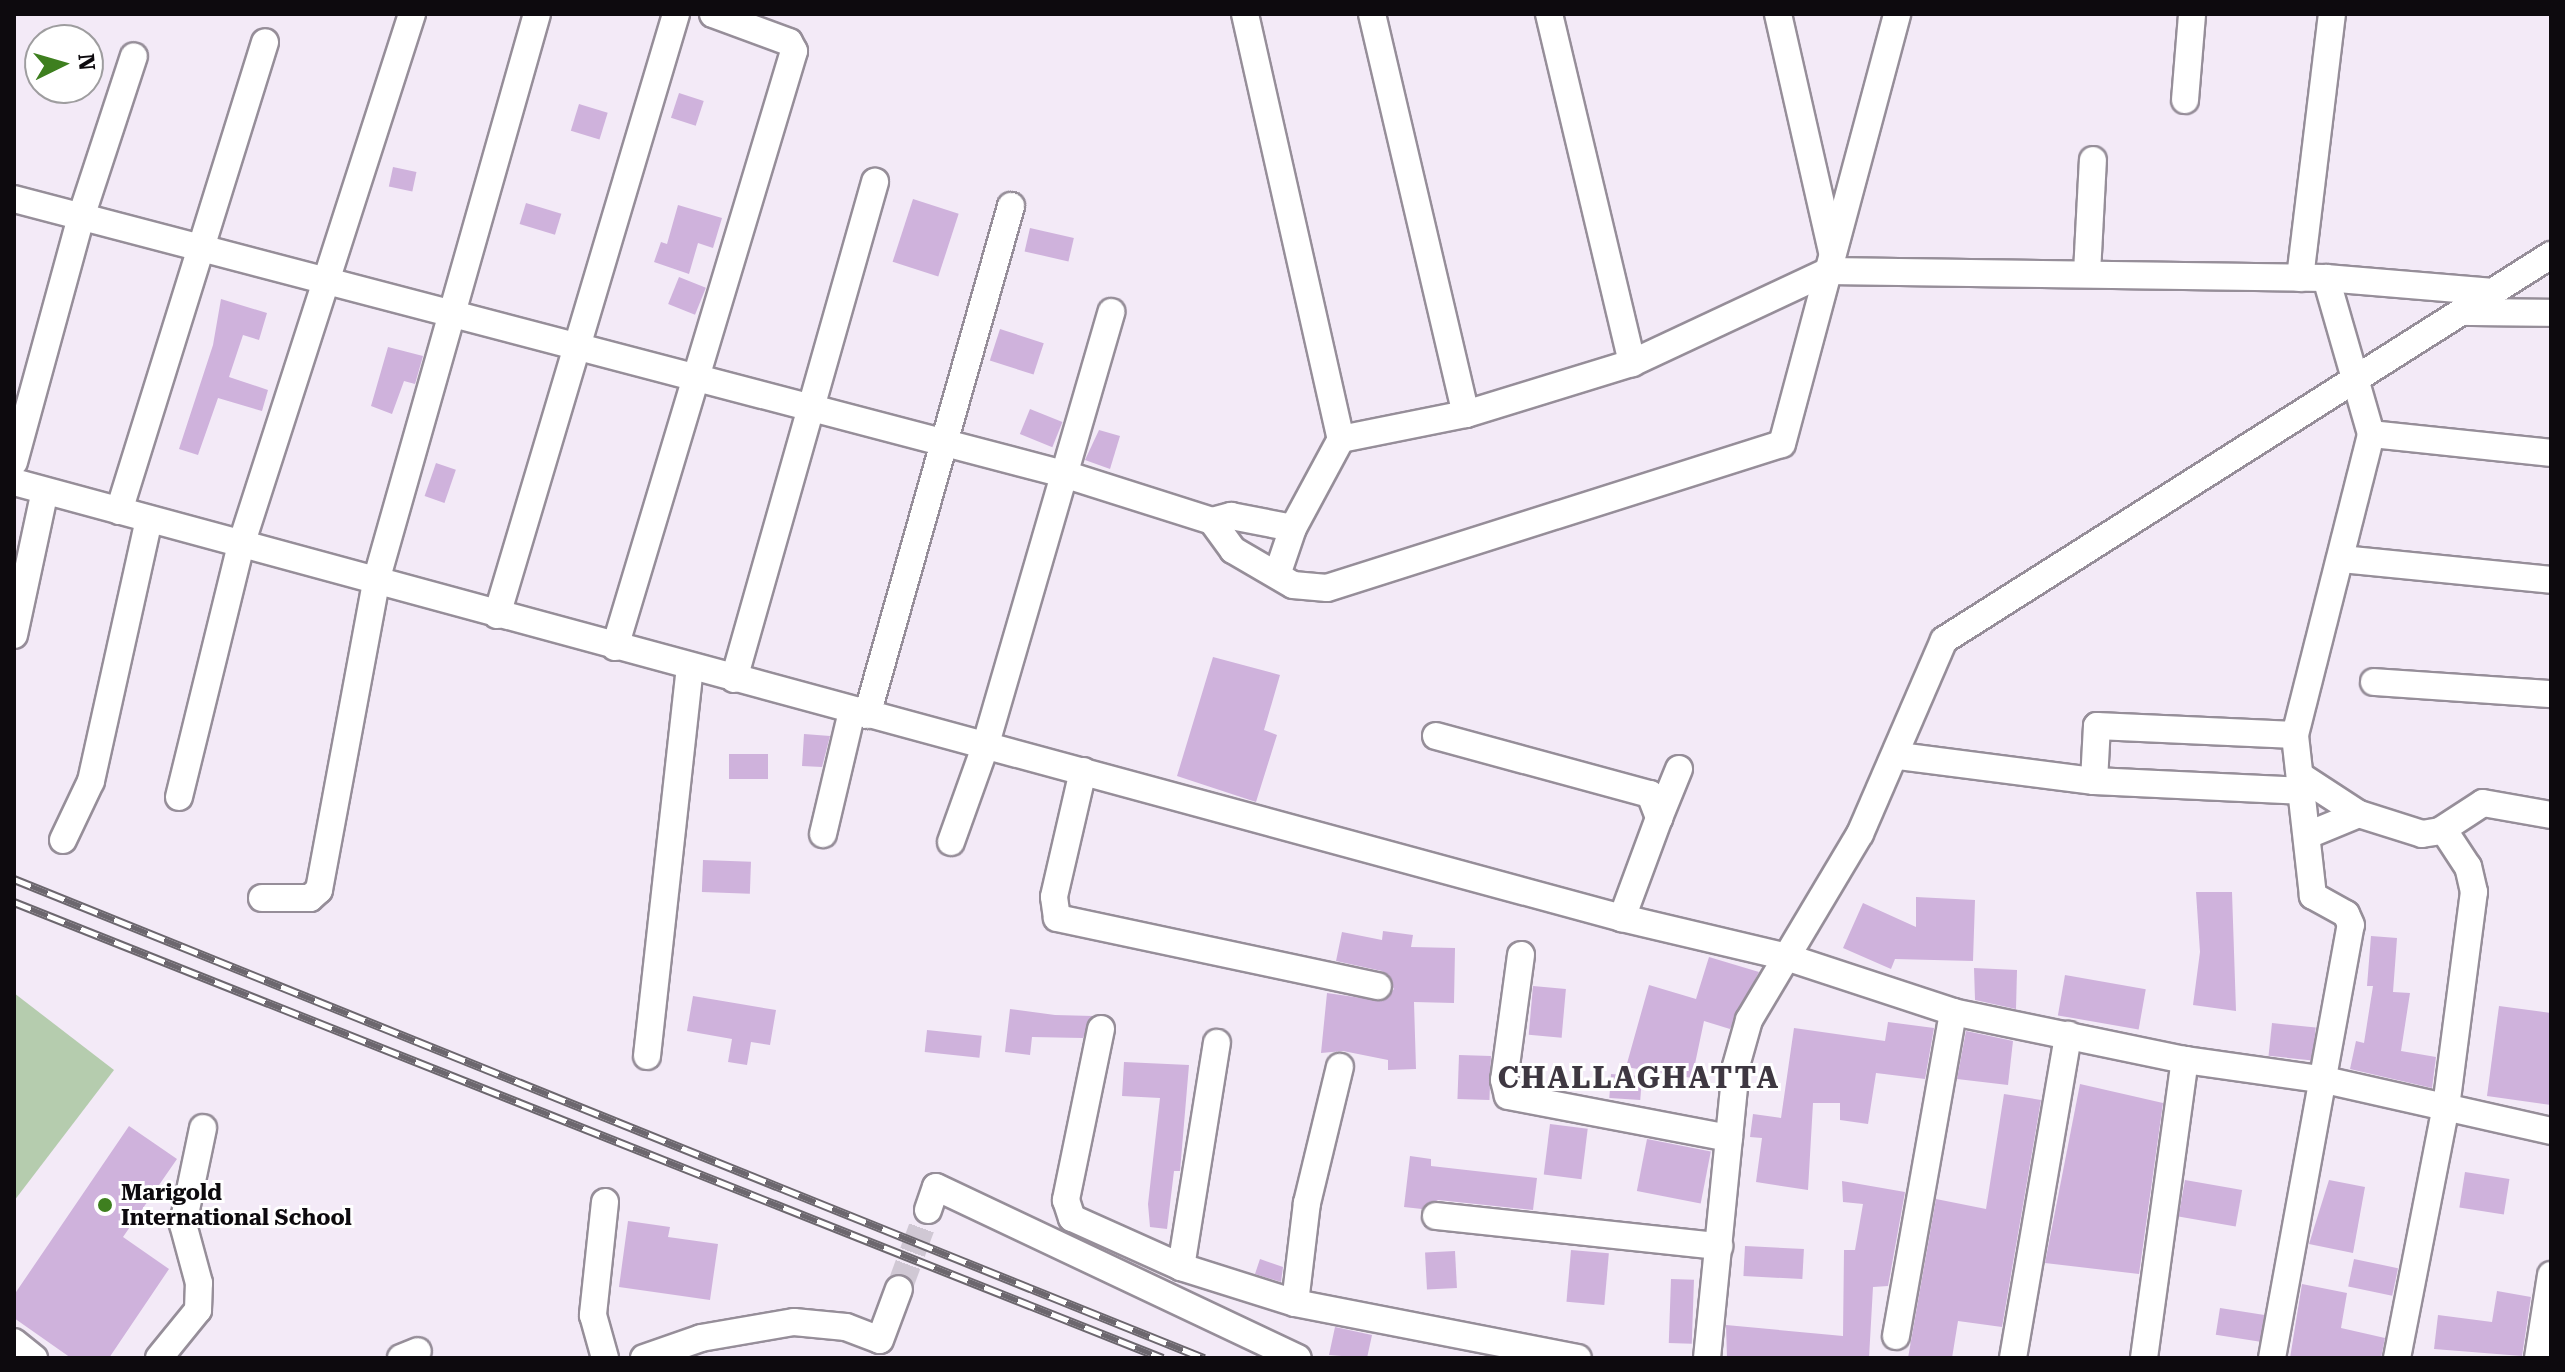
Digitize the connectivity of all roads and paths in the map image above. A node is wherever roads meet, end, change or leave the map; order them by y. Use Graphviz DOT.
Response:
graph roads {
  1 [pos="412,14"];
  2 [pos="537,14"];
  3 [pos="676,14"];
  4 [pos="713,14"];
  5 [pos="1245,14"];
  6 [pos="1372,14"];
  7 [pos="1549,14"];
  8 [pos="1778,14"];
  9 [pos="1897,14"];
  10 [pos="2192,14"];
  11 [pos="2332,14"];
  12 [pos="265,42"];
  13 [pos="134,56"];
  14 [pos="2185,100"];
  15 [pos="2093,160"];
  16 [pos="875,182"];
  17 [pos="14,199"];
  18 [pos="1011,206"];
  19 [pos="81,217"];
  20 [pos="199,247"];
  21 [pos="2551,255"];
  22 [pos="1831,263"];
  23 [pos="2087,273"];
  24 [pos="2313,278"];
  25 [pos="323,280"];
  26 [pos="2493,292"];
  27 [pos="1111,312"];
  28 [pos="2462,312"];
  29 [pos="450,313"];
  30 [pos="2551,313"];
  31 [pos="575,346"];
  32 [pos="1632,363"];
  33 [pos="2356,378"];
  34 [pos="698,379"];
  35 [pos="811,408"];
  36 [pos="1466,414"];
  37 [pos="2371,434"];
  38 [pos="1341,439"];
  39 [pos="944,443"];
  40 [pos="2551,453"];
  41 [pos="14,462"];
  42 [pos="1064,474"];
  43 [pos="14,482"];
  44 [pos="45,491"];
  45 [pos="119,511"];
  46 [pos="149,519"];
  47 [pos="1212,521"];
  48 [pos="1293,528"];
  49 [pos="241,545"];
  50 [pos="2342,559"];
  51 [pos="1278,572"];
  52 [pos="2551,580"];
  53 [pos="376,581"];
  54 [pos="497,615"];
  55 [pos="14,635"];
  56 [pos="615,647"];
  57 [pos="690,667"];
  58 [pos="734,679"];
  59 [pos="2374,682"];
  60 [pos="2551,694"];
  61 [pos="860,713"];
  62 [pos="2295,735"];
  63 [pos="1436,736"];
  64 [pos="985,747"];
  65 [pos="1899,756"];
  66 [pos="1679,769"];
  67 [pos="1083,771"];
  68 [pos="2094,781"];
  69 [pos="2303,784"];
  70 [pos="179,797"];
  71 [pos="2359,814"];
  72 [pos="2551,815"];
  73 [pos="1659,818"];
  74 [pos="2443,829"];
  75 [pos="823,834"];
  76 [pos="2308,835"];
  77 [pos="63,840"];
  78 [pos="951,842"];
  79 [pos="262,898"];
  80 [pos="1622,918"];
  81 [pos="1521,955"];
  82 [pos="1783,956"];
  83 [pos="1378,986"];
  84 [pos="1953,1012"];
  85 [pos="1101,1029"];
  86 [pos="2068,1035"];
  87 [pos="1217,1043"];
  88 [pos="647,1056"];
  89 [pos="2185,1060"];
  90 [pos="1340,1067"];
  91 [pos="2325,1080"];
  92 [pos="2446,1107"];
  93 [pos="203,1128"];
  94 [pos="2551,1131"];
  95 [pos="1729,1138"];
  96 [pos="605,1202"];
  97 [pos="928,1210"];
  98 [pos="1436,1216"];
  99 [pos="1719,1246"];
  100 [pos="1181,1267"];
  101 [pos="2551,1275"];
  102 [pos="899,1289"];
  103 [pos="1295,1303"];
  104 [pos="1896,1336"];
  105 [pos="14,1342"];
  106 [pos="34,1358"];
  107 [pos="159,1358"];
  108 [pos="605,1358"];
  109 [pos="644,1358"];
  110 [pos="1298,1358"];
  111 [pos="1578,1358"];
  112 [pos="1707,1358"];
  113 [pos="2013,1358"];
  114 [pos="2144,1358"];
  115 [pos="2272,1358"];
  116 [pos="2397,1358"];
  117 [pos="2538,1358"];
  1 -- 25 [label="street"];
  2 -- 29 [label="street"];
  3 -- 31 [label="street"];
  4 -- 34 [label="street"];
  5 -- 38 [label="street"];
  6 -- 36 [label="street"];
  7 -- 32 [label="street"];
  8 -- 22 [label="street"];
  9 -- 22 [label="street"];
  10 -- 14 [label="street"];
  11 -- 24 [label="street"];
  12 -- 20 [label="street"];
  13 -- 19 [label="street"];
  15 -- 23 [label="street"];
  16 -- 35 [label="street"];
  17 -- 19 [label="street"];
  18 -- 39 [label="street"];
  19 -- 20 [label="street"];
  19 -- 41 [label="street"];
  20 -- 25 [label="street"];
  20 -- 45 [label="street"];
  21 -- 26 [label="street"];
  22 -- 23 [label="street"];
  22 -- 32 [label="street"];
  22 -- 51 [label="street"];
  23 -- 24 [label="street"];
  24 -- 26 [label="street"];
  24 -- 33 [label="street"];
  25 -- 29 [label="street"];
  25 -- 49 [label="street"];
  26 -- 28 [label="street"];
  27 -- 42 [label="street"];
  28 -- 30 [label="street"];
  28 -- 33 [label="street"];
  29 -- 31 [label="street"];
  29 -- 53 [label="street"];
  31 -- 34 [label="street"];
  31 -- 54 [label="street"];
  32 -- 36 [label="street"];
  33 -- 37 [label="street"];
  33 -- 65 [label="street"];
  34 -- 35 [label="street"];
  34 -- 56 [label="street"];
  35 -- 39 [label="street"];
  35 -- 58 [label="street"];
  36 -- 38 [label="street"];
  37 -- 40 [label="street"];
  37 -- 50 [label="street"];
  38 -- 48 [label="street"];
  39 -- 42 [label="street"];
  39 -- 61 [label="street"];
  42 -- 47 [label="street"];
  42 -- 64 [label="street"];
  43 -- 44 [label="street"];
  44 -- 45 [label="street"];
  44 -- 55 [label="street"];
  45 -- 46 [label="street"];
  46 -- 49 [label="street"];
  46 -- 77 [label="street"];
  47 -- 48 [label="street"];
  47 -- 51 [label="street"];
  48 -- 51 [label="street"];
  49 -- 53 [label="street"];
  49 -- 70 [label="street"];
  50 -- 52 [label="street"];
  50 -- 62 [label="street"];
  53 -- 54 [label="street"];
  53 -- 79 [label="street"];
  54 -- 56 [label="street"];
  56 -- 57 [label="street"];
  57 -- 58 [label="street"];
  57 -- 88 [label="street"];
  58 -- 61 [label="street"];
  59 -- 60 [label="street"];
  61 -- 64 [label="street"];
  61 -- 75 [label="street"];
  62 -- 68 [label="street"];
  62 -- 69 [label="street"];
  63 -- 73 [label="street"];
  64 -- 67 [label="street"];
  64 -- 78 [label="street"];
  65 -- 68 [label="street"];
  65 -- 82 [label="street"];
  66 -- 73 [label="street"];
  67 -- 80 [label="street"];
  67 -- 83 [label="street"];
  68 -- 69 [label="street"];
  69 -- 71 [label="street"];
  69 -- 76 [label="street"];
  71 -- 74 [label="street"];
  71 -- 76 [label="street"];
  72 -- 74 [label="street"];
  73 -- 80 [label="street"];
  74 -- 92 [label="street"];
  76 -- 91 [label="street"];
  80 -- 82 [label="street"];
  81 -- 95 [label="street"];
  82 -- 84 [label="street"];
  82 -- 95 [label="street"];
  84 -- 86 [label="street"];
  84 -- 104 [label="street"];
  85 -- 100 [label="street"];
  86 -- 89 [label="street"];
  86 -- 113 [label="street"];
  87 -- 100 [label="street"];
  89 -- 91 [label="street"];
  89 -- 114 [label="street"];
  90 -- 103 [label="street"];
  91 -- 92 [label="street"];
  91 -- 115 [label="street"];
  92 -- 94 [label="street"];
  92 -- 116 [label="street"];
  93 -- 107 [label="street"];
  95 -- 99 [label="street"];
  96 -- 108 [label="street"];
  97 -- 110 [label="street"];
  98 -- 99 [label="street"];
  99 -- 112 [label="street"];
  100 -- 103 [label="street"];
  101 -- 117 [label="street"];
  102 -- 109 [label="street"];
  103 -- 111 [label="street"];
  105 -- 106 [label="street"];
}
